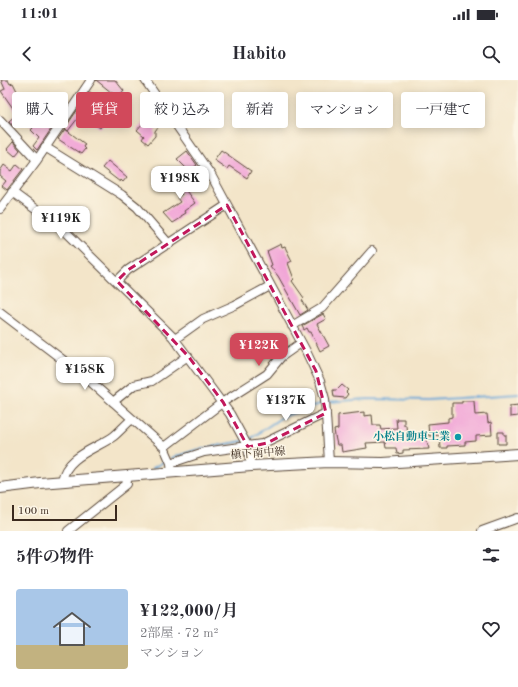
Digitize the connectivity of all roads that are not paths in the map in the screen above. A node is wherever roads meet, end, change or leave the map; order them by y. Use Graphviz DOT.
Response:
graph roads {
  1 [pos="91,80"];
  2 [pos="144,80"];
  3 [pos="0,120"];
  4 [pos="45,147"];
  5 [pos="37,160"];
  6 [pos="12,192"];
  7 [pos="0,194"];
  8 [pos="6,200"];
  9 [pos="227,205"];
  10 [pos="0,209"];
  11 [pos="169,244"];
  12 [pos="372,251"];
  13 [pos="117,281"];
  14 [pos="270,286"];
  15 [pos="0,312"];
  16 [pos="292,326"];
  17 [pos="175,339"];
  18 [pos="301,343"];
  19 [pos="188,356"];
  20 [pos="114,402"];
  21 [pos="223,402"];
  22 [pos="326,413"];
  23 [pos="132,419"];
  24 [pos="248,446"];
  25 [pos="164,447"];
  26 [pos="518,454"];
  27 [pos="329,462"];
  28 [pos="251,466"];
  29 [pos="171,468"];
  30 [pos="126,476"];
  31 [pos="62,481"];
  32 [pos="0,488"];
  33 [pos="518,518"];
  34 [pos="68,531"];
  35 [pos="482,531"];
  1 -- 4 [label="street"];
  2 -- 9 [label="street"];
  3 -- 5 [label="street"];
  4 -- 5 [label="street"];
  4 -- 11 [label="street"];
  5 -- 6 [label="street"];
  6 -- 8 [label="street"];
  6 -- 13 [label="street"];
  7 -- 8 [label="street"];
  8 -- 10 [label="street"];
  9 -- 11 [label="street"];
  9 -- 14 [label="street"];
  11 -- 13 [label="street"];
  12 -- 16 [label="street"];
  13 -- 17 [label="street"];
  14 -- 16 [label="street"];
  14 -- 17 [label="street"];
  15 -- 20 [label="street"];
  16 -- 18 [label="street"];
  17 -- 19 [label="street"];
  18 -- 21 [label="street"];
  18 -- 22 [label="street"];
  19 -- 20 [label="street"];
  19 -- 21 [label="street"];
  20 -- 23 [label="street"];
  21 -- 24 [label="street"];
  21 -- 25 [label="street"];
  22 -- 24 [label="street"];
  22 -- 27 [label="street"];
  23 -- 25 [label="street"];
  23 -- 31 [label="street"];
  24 -- 28 [label="street"];
  24 -- 29 [label="street"];
  25 -- 29 [label="street"];
  26 -- 27 [label="main road, 槇下南中線"];
  27 -- 28 [label="main road, 槇下南中線"];
  28 -- 29 [label="main road, 槇下南中線"];
  29 -- 30 [label="main road, 槇下南中線"];
  30 -- 31 [label="main road, 槇下南中線"];
  30 -- 34 [label="street"];
  31 -- 32 [label="main road, 槇下南中線"];
  33 -- 35 [label="street"];
}
